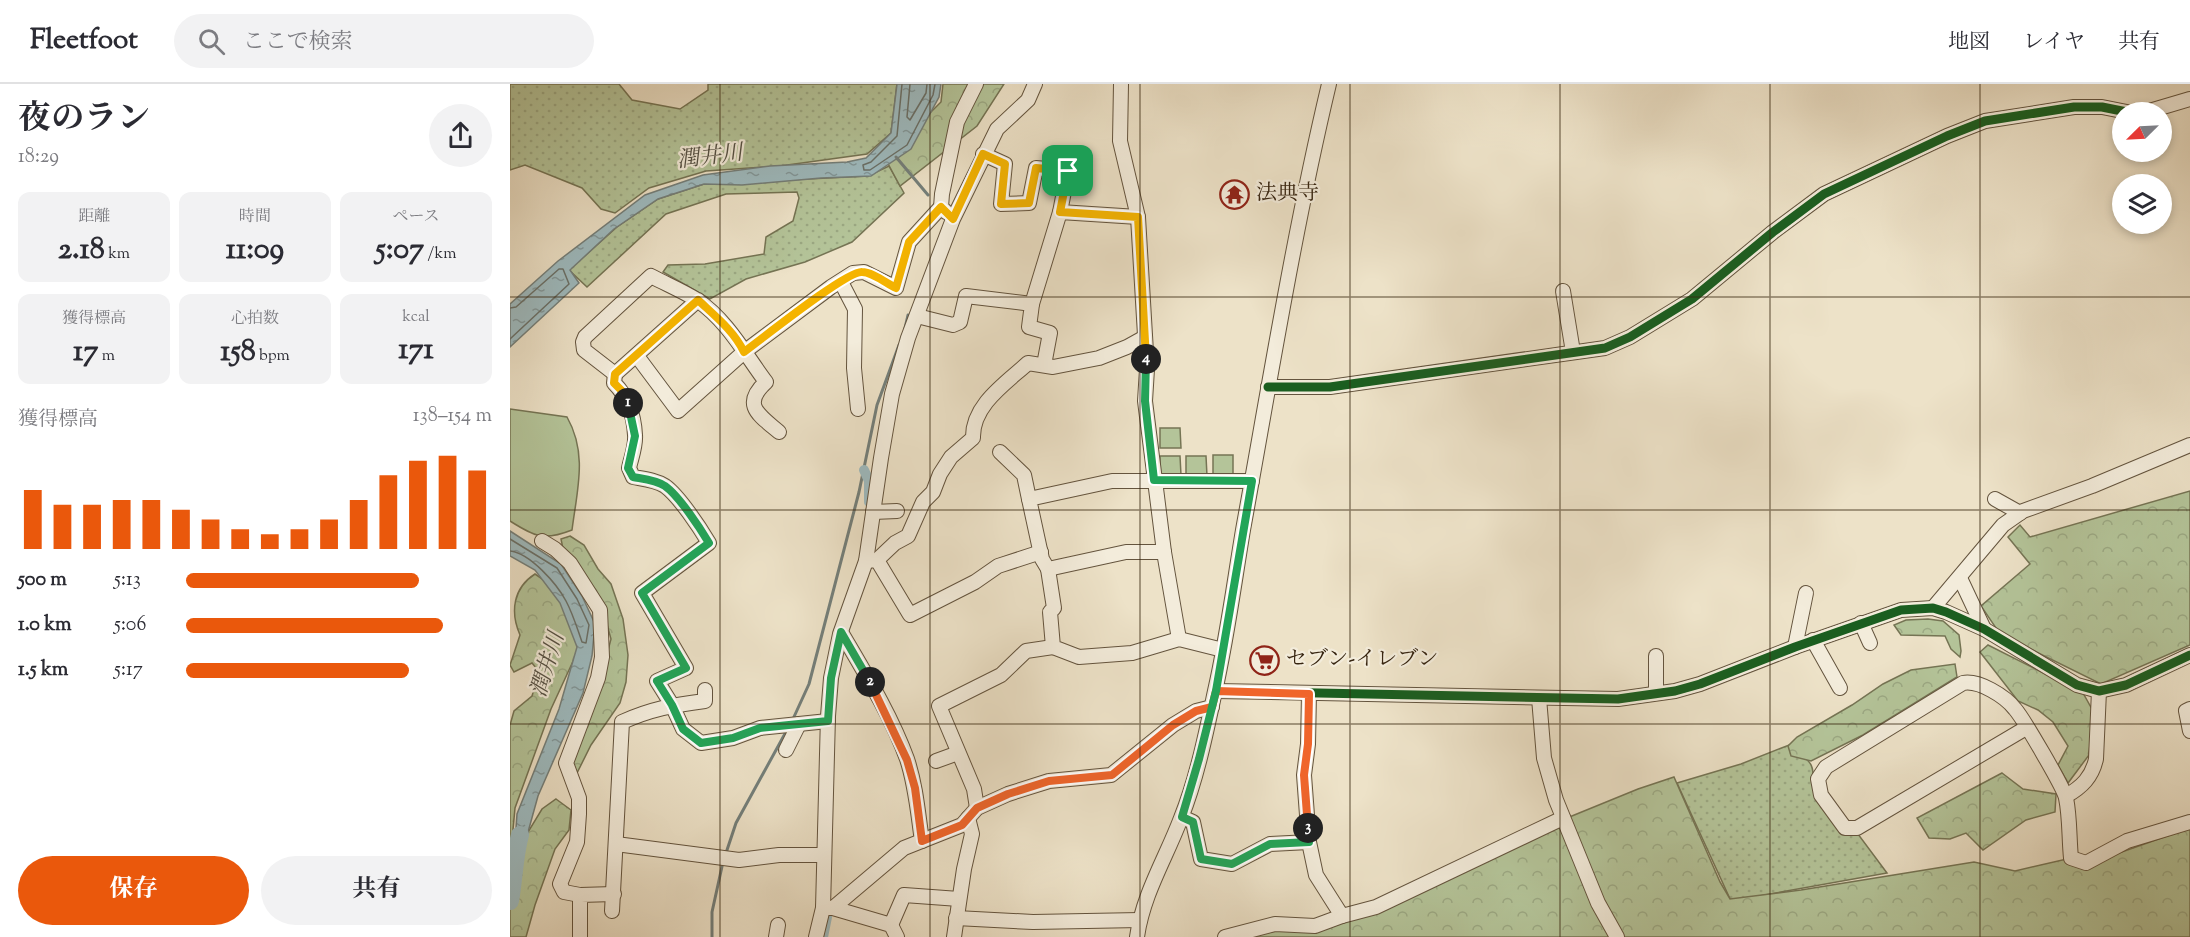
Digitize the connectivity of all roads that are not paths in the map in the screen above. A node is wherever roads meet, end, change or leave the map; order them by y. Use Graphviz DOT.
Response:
graph roads {
  1 [pos="976,84"];
  2 [pos="1035,84"];
  3 [pos="1329,84"];
  4 [pos="1117,85"];
  5 [pos="2190,99"];
  6 [pos="2172,104"];
  7 [pos="2112,109"];
  8 [pos="983,154"];
  9 [pos="941,207"];
  10 [pos="1060,212"];
  11 [pos="1138,217"];
  12 [pos="953,219"];
  13 [pos="841,282"];
  14 [pos="1563,291"];
  15 [pos="698,300"];
  16 [pos="1032,304"];
  17 [pos="917,316"];
  18 [pos="1145,337"];
  19 [pos="744,352"];
  20 [pos="1573,352"];
  21 [pos="637,356"];
  22 [pos="1044,365"];
  23 [pos="615,374"];
  24 [pos="1268,387"];
  25 [pos="858,409"];
  26 [pos="779,432"];
  27 [pos="2190,445"];
  28 [pos="1000,452"];
  29 [pos="1154,480"];
  30 [pos="1252,481"];
  31 [pos="1029,499"];
  32 [pos="1995,499"];
  33 [pos="897,510"];
  34 [pos="873,512"];
  35 [pos="2020,513"];
  36 [pos="542,541"];
  37 [pos="1041,552"];
  38 [pos="1164,552"];
  39 [pos="872,560"];
  40 [pos="1048,569"];
  41 [pos="1960,578"];
  42 [pos="1806,593"];
  43 [pos="1933,608"];
  44 [pos="1861,623"];
  45 [pos="1984,629"];
  46 [pos="841,632"];
  47 [pos="1179,639"];
  48 [pos="1813,640"];
  49 [pos="1870,643"];
  50 [pos="1053,647"];
  51 [pos="1794,647"];
  52 [pos="1223,650"];
  53 [pos="2190,655"];
  54 [pos="1656,656"];
  55 [pos="1839,688"];
  56 [pos="705,690"];
  57 [pos="1216,691"];
  58 [pos="2099,691"];
  59 [pos="1656,693"];
  60 [pos="1309,694"];
  61 [pos="1539,698"];
  62 [pos="672,705"];
  63 [pos="1212,707"];
  64 [pos="2190,709"];
  65 [pos="828,721"];
  66 [pos="792,725"];
  67 [pos="2026,728"];
  68 [pos="2190,731"];
  69 [pos="786,750"];
  70 [pos="958,753"];
  71 [pos="936,761"];
  72 [pos="2066,796"];
  73 [pos="972,813"];
  74 [pos="1182,817"];
  75 [pos="1563,818"];
  76 [pos="2190,822"];
  77 [pos="922,841"];
  78 [pos="1309,842"];
  79 [pos="616,844"];
  80 [pos="824,855"];
  81 [pos="614,894"];
  82 [pos="580,895"];
  83 [pos="959,899"];
  84 [pos="828,908"];
  85 [pos="612,911"];
  86 [pos="1342,916"];
  87 [pos="956,918"];
  88 [pos="1140,920"];
  89 [pos="894,931"];
  90 [pos="580,937"];
  91 [pos="816,937"];
  92 [pos="954,937"];
  93 [pos="1137,937"];
  94 [pos="1225,937"];
  95 [pos="1617,937"];
  1 -- 9 [label="street"];
  2 -- 8 [label="street"];
  3 -- 24 [label="street"];
  4 -- 11 [label="street"];
  5 -- 6 [label="street"];
  7 -- 20 [label="street"];
  8 -- 10 [label="street"];
  8 -- 12 [label="street"];
  9 -- 12 [label="street"];
  9 -- 13 [label="street"];
  10 -- 11 [label="street"];
  10 -- 16 [label="street"];
  11 -- 18 [label="street"];
  12 -- 17 [label="street"];
  13 -- 19 [label="street"];
  13 -- 25 [label="street"];
  14 -- 20 [label="street"];
  15 -- 19 [label="street"];
  15 -- 21 [label="street"];
  15 -- 23 [label="street"];
  16 -- 17 [label="street"];
  16 -- 22 [label="street"];
  17 -- 34 [label="street"];
  18 -- 22 [label="street"];
  18 -- 29 [label="street"];
  19 -- 21 [label="street"];
  19 -- 26 [label="street"];
  20 -- 24 [label="street"];
  21 -- 23 [label="street"];
  22 -- 39 [label="street"];
  23 -- 62 [label="street"];
  24 -- 30 [label="street"];
  27 -- 35 [label="street"];
  28 -- 31 [label="street"];
  29 -- 30 [label="street"];
  29 -- 31 [label="street"];
  29 -- 38 [label="street"];
  30 -- 52 [label="street"];
  31 -- 37 [label="street"];
  32 -- 35 [label="street"];
  33 -- 34 [label="street"];
  34 -- 39 [label="street"];
  35 -- 41 [label="street"];
  36 -- 82 [label="street"];
  37 -- 39 [label="street"];
  37 -- 40 [label="street"];
  38 -- 40 [label="street"];
  38 -- 47 [label="street"];
  39 -- 46 [label="street"];
  40 -- 50 [label="street"];
  41 -- 43 [label="street"];
  41 -- 45 [label="street"];
  42 -- 51 [label="street"];
  43 -- 44 [label="street"];
  43 -- 45 [label="street"];
  44 -- 48 [label="street"];
  44 -- 49 [label="street"];
  45 -- 58 [label="street"];
  46 -- 65 [label="street"];
  46 -- 77 [label="street"];
  47 -- 50 [label="street"];
  47 -- 52 [label="street"];
  48 -- 51 [label="street"];
  48 -- 55 [label="street"];
  50 -- 70 [label="street"];
  51 -- 59 [label="street"];
  52 -- 57 [label="street"];
  53 -- 58 [label="street"];
  54 -- 59 [label="street"];
  56 -- 62 [label="street"];
  57 -- 60 [label="street"];
  57 -- 63 [label="street"];
  58 -- 72 [label="street"];
  59 -- 61 [label="street"];
  60 -- 61 [label="street"];
  60 -- 78 [label="street"];
  61 -- 75 [label="street"];
  62 -- 66 [label="street"];
  62 -- 79 [label="street"];
  63 -- 73 [label="street"];
  63 -- 74 [label="street"];
  64 -- 68 [label="street"];
  65 -- 66 [label="street"];
  65 -- 80 [label="street"];
  66 -- 69 [label="street"];
  67 -- 67 [label="street"];
  67 -- 72 [label="street"];
  70 -- 71 [label="street"];
  70 -- 73 [label="street"];
  72 -- 76 [label="street"];
  73 -- 77 [label="street"];
  73 -- 83 [label="street"];
  74 -- 78 [label="street"];
  74 -- 88 [label="street"];
  75 -- 86 [label="street"];
  75 -- 95 [label="street"];
  77 -- 84 [label="street"];
  78 -- 86 [label="street"];
  79 -- 80 [label="street"];
  79 -- 81 [label="street"];
  80 -- 84 [label="street"];
  81 -- 82 [label="street"];
  81 -- 85 [label="street"];
  82 -- 90 [label="street"];
  83 -- 87 [label="street"];
  83 -- 89 [label="street"];
  84 -- 89 [label="street"];
  84 -- 91 [label="street"];
  86 -- 94 [label="street"];
  87 -- 88 [label="street"];
  87 -- 92 [label="street"];
  88 -- 93 [label="street"];
}
